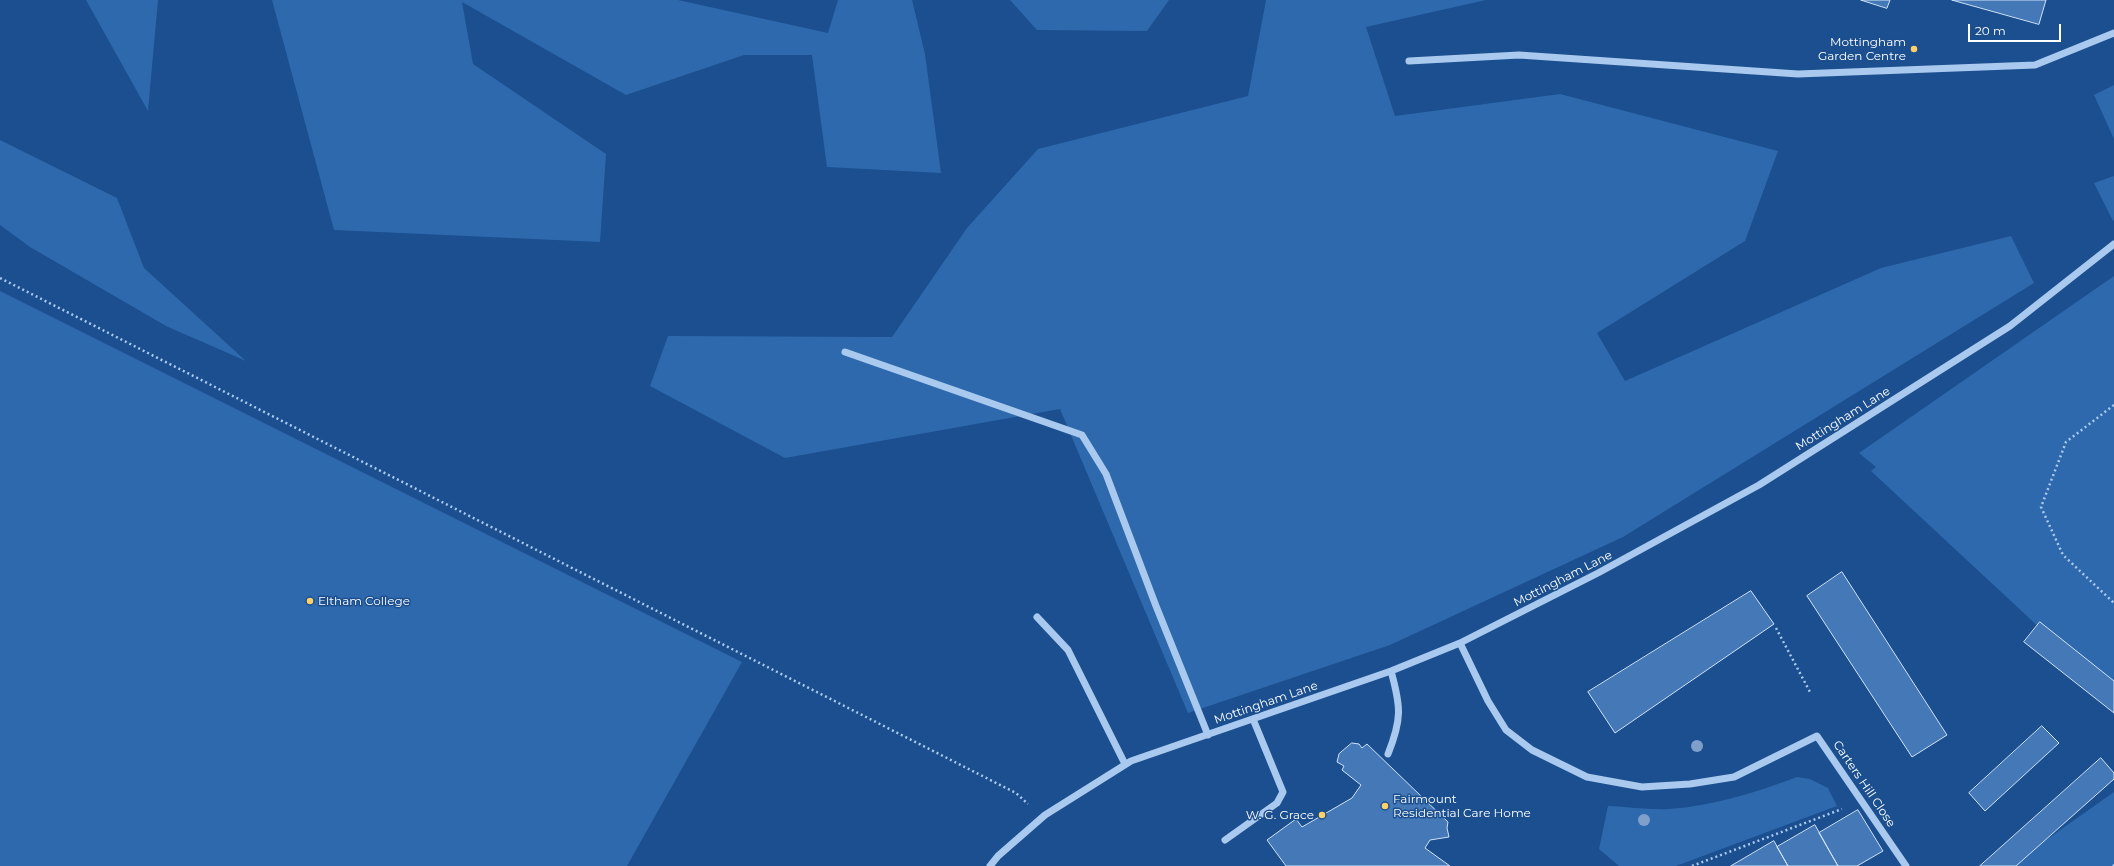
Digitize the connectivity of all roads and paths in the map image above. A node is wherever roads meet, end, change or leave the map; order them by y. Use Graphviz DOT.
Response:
graph roads {
  1 [pos="2114,33"];
  2 [pos="1408,61"];
  3 [pos="2114,244"];
  4 [pos="0,278"];
  5 [pos="845,352"];
  6 [pos="2114,405"];
  7 [pos="2114,603"];
  8 [pos="1037,617"];
  9 [pos="1776,628"];
  10 [pos="1460,643"];
  11 [pos="1391,671"];
  12 [pos="1810,692"];
  13 [pos="1253,719"];
  14 [pos="1208,735"];
  15 [pos="1388,754"];
  16 [pos="1125,764"];
  17 [pos="1022,800"];
  18 [pos="1846,808"];
  19 [pos="1225,840"];
  20 [pos="990,866"];
  21 [pos="1692,866"];
  22 [pos="1906,866"];
  1 -- 2 [label="street"];
  3 -- 10 [label="street, Mottingham Lane"];
  4 -- 17 [label="path"];
  5 -- 14 [label="street"];
  6 -- 7 [label="path"];
  8 -- 16 [label="street"];
  9 -- 12 [label="path"];
  10 -- 11 [label="street, Mottingham Lane"];
  10 -- 22 [label="street, Carters Hill Close"];
  11 -- 13 [label="street, Mottingham Lane"];
  11 -- 15 [label="street"];
  13 -- 14 [label="street, Mottingham Lane"];
  13 -- 19 [label="street"];
  14 -- 16 [label="street, Mottingham Lane"];
  16 -- 20 [label="street, Mottingham Lane"];
  18 -- 21 [label="path"];
}
